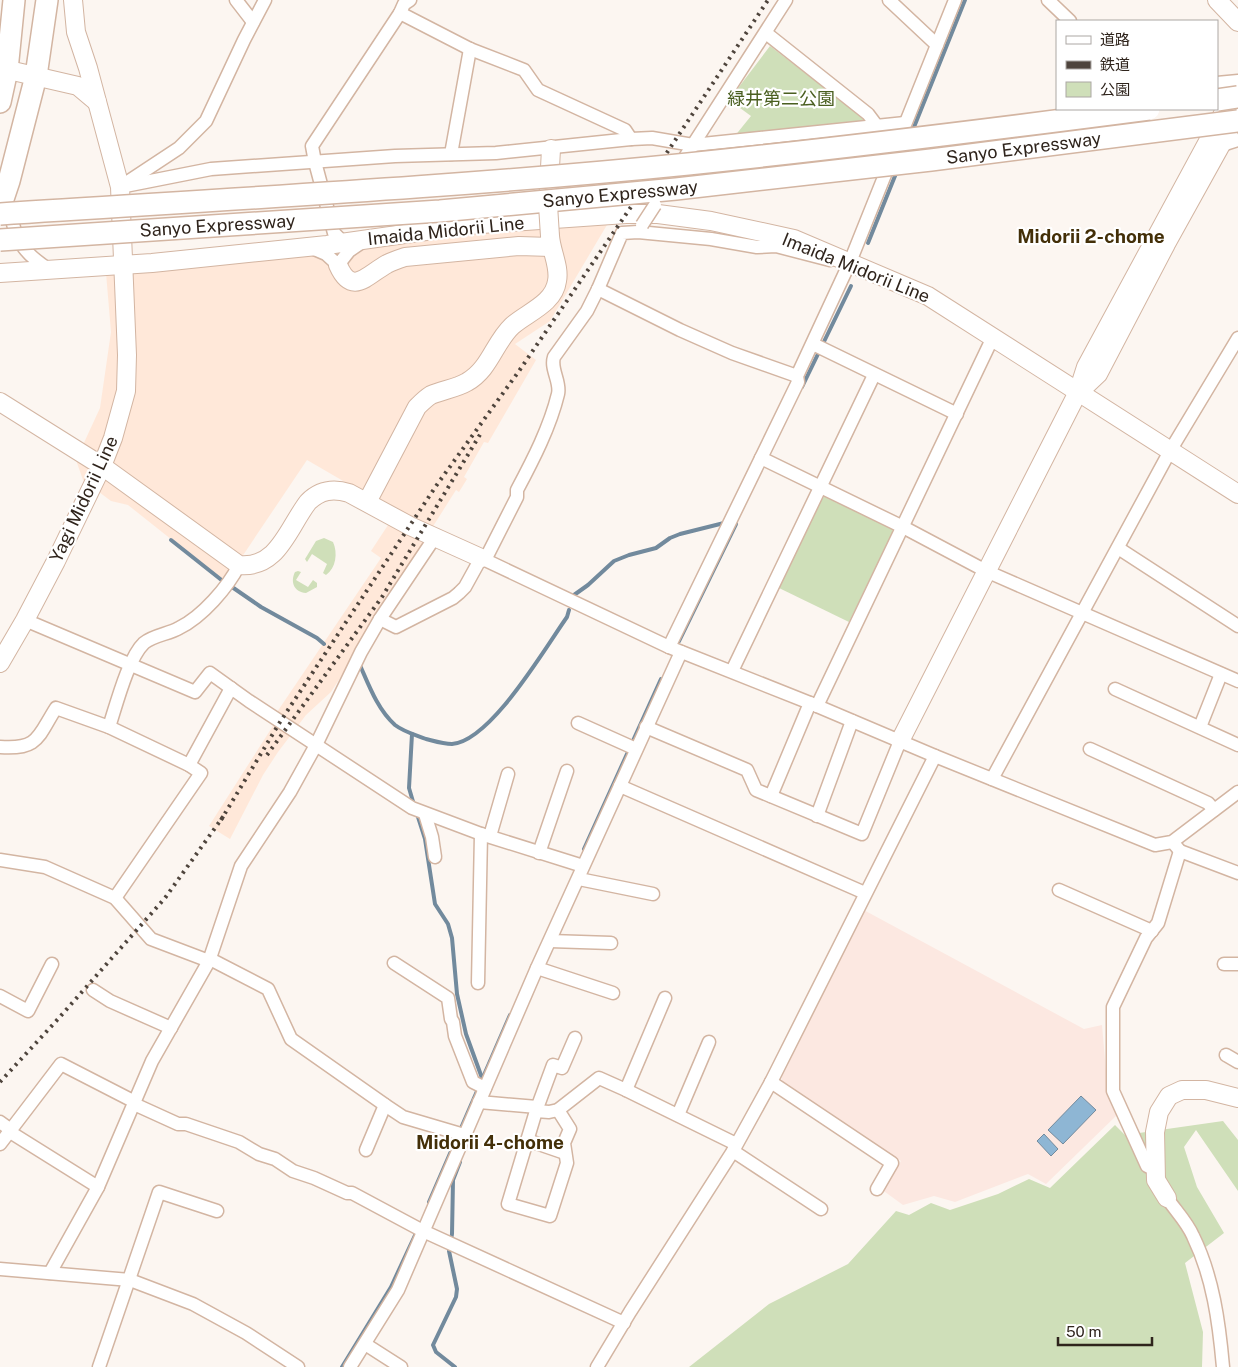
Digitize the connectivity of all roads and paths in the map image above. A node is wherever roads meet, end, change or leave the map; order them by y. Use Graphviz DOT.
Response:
graph roads {
  1 [pos="14,0"];
  2 [pos="47,0"];
  3 [pos="73,0"];
  4 [pos="236,0"];
  5 [pos="265,0"];
  6 [pos="786,0"];
  7 [pos="889,0"];
  8 [pos="956,0"];
  9 [pos="1048,0"];
  10 [pos="1217,0"];
  11 [pos="404,4"];
  12 [pos="1069,20"];
  13 [pos="253,22"];
  14 [pos="1238,22"];
  15 [pos="766,33"];
  16 [pos="937,45"];
  17 [pos="470,49"];
  18 [pos="4,69"];
  19 [pos="36,76"];
  20 [pos="1238,81"];
  21 [pos="1218,83"];
  22 [pos="1238,86"];
  23 [pos="1238,97"];
  24 [pos="1218,100"];
  25 [pos="0,102"];
  26 [pos="97,102"];
  27 [pos="1141,110"];
  28 [pos="1238,114"];
  29 [pos="1238,121"];
  30 [pos="905,124"];
  31 [pos="876,126"];
  32 [pos="631,139"];
  33 [pos="1222,142"];
  34 [pos="692,145"];
  35 [pos="551,149"];
  36 [pos="451,154"];
  37 [pos="315,162"];
  38 [pos="120,187"];
  39 [pos="4,190"];
  40 [pos="245,198"];
  41 [pos="0,208"];
  42 [pos="0,214"];
  43 [pos="640,228"];
  44 [pos="0,240"];
  45 [pos="335,240"];
  46 [pos="364,240"];
  47 [pos="550,242"];
  48 [pos="309,247"];
  49 [pos="850,262"];
  50 [pos="123,265"];
  51 [pos="338,265"];
  52 [pos="50,270"];
  53 [pos="0,273"];
  54 [pos="598,289"];
  55 [pos="993,337"];
  56 [pos="1238,338"];
  57 [pos="813,344"];
  58 [pos="1234,353"];
  59 [pos="874,375"];
  60 [pos="797,376"];
  61 [pos="1078,392"];
  62 [pos="0,402"];
  63 [pos="957,414"];
  64 [pos="1170,451"];
  65 [pos="761,458"];
  66 [pos="102,466"];
  67 [pos="822,487"];
  68 [pos="1238,494"];
  69 [pos="367,502"];
  70 [pos="903,527"];
  71 [pos="435,537"];
  72 [pos="1118,548"];
  73 [pos="483,559"];
  74 [pos="239,565"];
  75 [pos="986,571"];
  76 [pos="1080,613"];
  77 [pos="380,619"];
  78 [pos="25,620"];
  79 [pos="1238,626"];
  80 [pos="675,649"];
  81 [pos="0,663"];
  82 [pos="130,664"];
  83 [pos="732,671"];
  84 [pos="1221,674"];
  85 [pos="1238,681"];
  86 [pos="231,688"];
  87 [pos="1115,689"];
  88 [pos="813,704"];
  89 [pos="852,721"];
  90 [pos="578,723"];
  91 [pos="109,727"];
  92 [pos="646,727"];
  93 [pos="1200,728"];
  94 [pos="900,741"];
  95 [pos="316,744"];
  96 [pos="1238,745"];
  97 [pos="0,747"];
  98 [pos="636,749"];
  99 [pos="1090,749"];
  100 [pos="935,756"];
  101 [pos="189,765"];
  102 [pos="567,771"];
  103 [pos="508,774"];
  104 [pos="992,779"];
  105 [pos="620,786"];
  106 [pos="1238,792"];
  107 [pos="771,796"];
  108 [pos="1214,810"];
  109 [pos="425,814"];
  110 [pos="817,816"];
  111 [pos="486,835"];
  112 [pos="1172,842"];
  113 [pos="1180,851"];
  114 [pos="539,853"];
  115 [pos="435,857"];
  116 [pos="0,860"];
  117 [pos="583,866"];
  118 [pos="1238,873"];
  119 [pos="579,878"];
  120 [pos="1059,890"];
  121 [pos="865,893"];
  122 [pos="653,894"];
  123 [pos="115,898"];
  124 [pos="1152,931"];
  125 [pos="550,941"];
  126 [pos="610,943"];
  127 [pos="209,960"];
  128 [pos="394,963"];
  129 [pos="52,964"];
  130 [pos="1224,964"];
  131 [pos="1238,964"];
  132 [pos="537,968"];
  133 [pos="478,983"];
  134 [pos="94,990"];
  135 [pos="614,993"];
  136 [pos="0,996"];
  137 [pos="665,998"];
  138 [pos="171,1028"];
  139 [pos="575,1038"];
  140 [pos="709,1042"];
  141 [pos="1226,1055"];
  142 [pos="1238,1062"];
  143 [pos="771,1082"];
  144 [pos="485,1088"];
  145 [pos="626,1090"];
  146 [pos="1238,1098"];
  147 [pos="479,1102"];
  148 [pos="134,1103"];
  149 [pos="385,1105"];
  150 [pos="536,1109"];
  151 [pos="558,1110"];
  152 [pos="678,1115"];
  153 [pos="0,1122"];
  154 [pos="10,1131"];
  155 [pos="464,1135"];
  156 [pos="527,1140"];
  157 [pos="0,1144"];
  158 [pos="734,1148"];
  159 [pos="366,1150"];
  160 [pos="565,1153"];
  161 [pos="1155,1170"];
  162 [pos="98,1187"];
  163 [pos="877,1189"];
  164 [pos="1167,1198"];
  165 [pos="822,1209"];
  166 [pos="217,1211"];
  167 [pos="422,1231"];
  168 [pos="0,1269"];
  169 [pos="50,1273"];
  170 [pos="130,1280"];
  171 [pos="624,1323"];
  172 [pos="365,1344"];
  173 [pos="100,1367"];
  174 [pos="298,1367"];
  175 [pos="350,1367"];
  176 [pos="401,1367"];
  177 [pos="597,1367"];
  178 [pos="1222,1367"];
  1 -- 18 [label="highway"];
  2 -- 19 [label="highway"];
  3 -- 26 [label="street, Yagi Midorii Line"];
  4 -- 13 [label="street"];
  5 -- 13 [label="street"];
  6 -- 15 [label="street"];
  7 -- 16 [label="street"];
  8 -- 16 [label="street"];
  9 -- 12 [label="street"];
  10 -- 14 [label="street"];
  11 -- 17 [label="street"];
  11 -- 37 [label="street"];
  13 -- 38 [label="street"];
  15 -- 31 [label="street"];
  15 -- 34 [label="street"];
  16 -- 30 [label="street"];
  17 -- 32 [label="street"];
  17 -- 36 [label="street"];
  18 -- 19 [label="street"];
  18 -- 25 [label="highway"];
  19 -- 26 [label="street"];
  19 -- 39 [label="highway"];
  20 -- 21 [label="street"];
  22 -- 33 [label="street"];
  23 -- 24 [label="highway, bridge"];
  26 -- 38 [label="street, Yagi Midorii Line"];
  27 -- 40 [label="highway, Sanyo Expressway, bridge"];
  28 -- 33 [label="street"];
  29 -- 44 [label="highway, Sanyo Expressway, bridge"];
  30 -- 31 [label="street"];
  30 -- 49 [label="street"];
  31 -- 34 [label="street"];
  32 -- 34 [label="street"];
  32 -- 35 [label="street"];
  33 -- 61 [label="street"];
  34 -- 43 [label="street, bridge"];
  35 -- 36 [label="street"];
  35 -- 47 [label="street, bridge"];
  36 -- 37 [label="street"];
  37 -- 38 [label="street"];
  37 -- 45 [label="street"];
  38 -- 50 [label="street, Yagi Midorii Line"];
  39 -- 40 [label="highway, bridge"];
  39 -- 41 [label="highway"];
  39 -- 52 [label="street"];
  40 -- 42 [label="highway, Sanyo Expressway, bridge"];
  43 -- 49 [label="street"];
  43 -- 54 [label="street"];
  45 -- 46 [label="street, Imaida Midorii Line"];
  45 -- 48 [label="street, Imaida Midorii Line"];
  46 -- 49 [label="street, Imaida Midorii Line"];
  46 -- 51 [label="street"];
  47 -- 51 [label="street"];
  47 -- 69 [label="street"];
  48 -- 50 [label="street, Imaida Midorii Line"];
  48 -- 51 [label="street"];
  49 -- 55 [label="street, Imaida Midorii Line"];
  49 -- 57 [label="street"];
  50 -- 52 [label="street, Imaida Midorii Line"];
  50 -- 66 [label="street, Yagi Midorii Line"];
  52 -- 53 [label="street, Imaida Midorii Line"];
  54 -- 60 [label="street"];
  54 -- 73 [label="street"];
  55 -- 61 [label="street, Imaida Midorii Line"];
  55 -- 63 [label="street"];
  56 -- 58 [label="street"];
  57 -- 59 [label="street"];
  57 -- 60 [label="street"];
  58 -- 64 [label="street"];
  59 -- 63 [label="street"];
  59 -- 67 [label="street"];
  60 -- 65 [label="street"];
  61 -- 64 [label="street, Imaida Midorii Line"];
  61 -- 75 [label="street"];
  62 -- 66 [label="street"];
  63 -- 70 [label="street"];
  64 -- 68 [label="street, Imaida Midorii Line"];
  64 -- 72 [label="street"];
  65 -- 67 [label="street"];
  65 -- 80 [label="street"];
  66 -- 74 [label="street"];
  66 -- 78 [label="street, Yagi Midorii Line"];
  67 -- 70 [label="street"];
  67 -- 83 [label="street"];
  69 -- 71 [label="street"];
  69 -- 74 [label="street"];
  70 -- 75 [label="street"];
  70 -- 88 [label="street"];
  71 -- 73 [label="street"];
  71 -- 77 [label="street"];
  72 -- 76 [label="street"];
  72 -- 79 [label="street"];
  73 -- 77 [label="street"];
  73 -- 80 [label="street"];
  74 -- 82 [label="street"];
  75 -- 76 [label="street"];
  75 -- 94 [label="street"];
  76 -- 84 [label="street"];
  76 -- 104 [label="street"];
  77 -- 95 [label="street"];
  78 -- 81 [label="street, Yagi Midorii Line"];
  78 -- 82 [label="street"];
  80 -- 83 [label="street"];
  80 -- 92 [label="street"];
  82 -- 86 [label="street"];
  82 -- 91 [label="street"];
  83 -- 88 [label="street"];
  84 -- 85 [label="street"];
  84 -- 93 [label="street"];
  86 -- 95 [label="street"];
  86 -- 101 [label="street"];
  87 -- 93 [label="street"];
  88 -- 89 [label="street"];
  88 -- 107 [label="street"];
  89 -- 94 [label="street"];
  89 -- 110 [label="street"];
  90 -- 98 [label="street"];
  91 -- 97 [label="street"];
  91 -- 101 [label="street"];
  92 -- 98 [label="street"];
  92 -- 107 [label="street"];
  93 -- 96 [label="street"];
  94 -- 100 [label="street"];
  94 -- 110 [label="street"];
  95 -- 109 [label="street"];
  95 -- 127 [label="street"];
  98 -- 105 [label="street"];
  99 -- 108 [label="street"];
  100 -- 104 [label="street"];
  100 -- 121 [label="street"];
  101 -- 123 [label="street"];
  102 -- 114 [label="street"];
  103 -- 111 [label="street"];
  104 -- 112 [label="street"];
  105 -- 117 [label="street"];
  105 -- 121 [label="street"];
  106 -- 108 [label="street"];
  107 -- 110 [label="street"];
  108 -- 112 [label="street"];
  109 -- 111 [label="street"];
  109 -- 115 [label="street"];
  111 -- 114 [label="street"];
  111 -- 133 [label="street"];
  112 -- 113 [label="street"];
  113 -- 118 [label="street"];
  113 -- 124 [label="street"];
  114 -- 117 [label="street"];
  116 -- 123 [label="street"];
  117 -- 119 [label="street"];
  119 -- 122 [label="street"];
  119 -- 125 [label="street"];
  120 -- 124 [label="street"];
  121 -- 143 [label="street"];
  123 -- 127 [label="street"];
  124 -- 161 [label="street"];
  125 -- 126 [label="street"];
  125 -- 132 [label="street"];
  127 -- 138 [label="street"];
  127 -- 149 [label="street"];
  128 -- 144 [label="street"];
  129 -- 136 [label="street"];
  130 -- 131 [label="street"];
  132 -- 135 [label="street"];
  132 -- 144 [label="street"];
  134 -- 138 [label="street"];
  137 -- 145 [label="street"];
  138 -- 148 [label="street"];
  139 -- 150 [label="street"];
  140 -- 152 [label="street"];
  141 -- 142 [label="street"];
  143 -- 158 [label="street"];
  143 -- 163 [label="street"];
  144 -- 147 [label="street"];
  145 -- 151 [label="street"];
  145 -- 152 [label="street"];
  146 -- 161 [label="street"];
  147 -- 150 [label="street"];
  147 -- 155 [label="street"];
  148 -- 154 [label="street"];
  148 -- 162 [label="street"];
  148 -- 167 [label="street"];
  149 -- 155 [label="street"];
  149 -- 159 [label="street"];
  150 -- 151 [label="street"];
  150 -- 156 [label="street"];
  151 -- 160 [label="street"];
  152 -- 158 [label="street"];
  153 -- 154 [label="street"];
  154 -- 157 [label="street"];
  154 -- 162 [label="street"];
  155 -- 167 [label="street"];
  156 -- 160 [label="street"];
  156 -- 160 [label="street"];
  158 -- 165 [label="street"];
  158 -- 171 [label="street"];
  161 -- 164 [label="street"];
  162 -- 169 [label="street"];
  164 -- 178 [label="street"];
  166 -- 170 [label="street"];
  167 -- 171 [label="street"];
  167 -- 172 [label="street"];
  168 -- 169 [label="street"];
  169 -- 170 [label="street"];
  170 -- 173 [label="street"];
  170 -- 174 [label="street"];
  171 -- 177 [label="street"];
  172 -- 175 [label="street"];
  172 -- 176 [label="street"];
}
